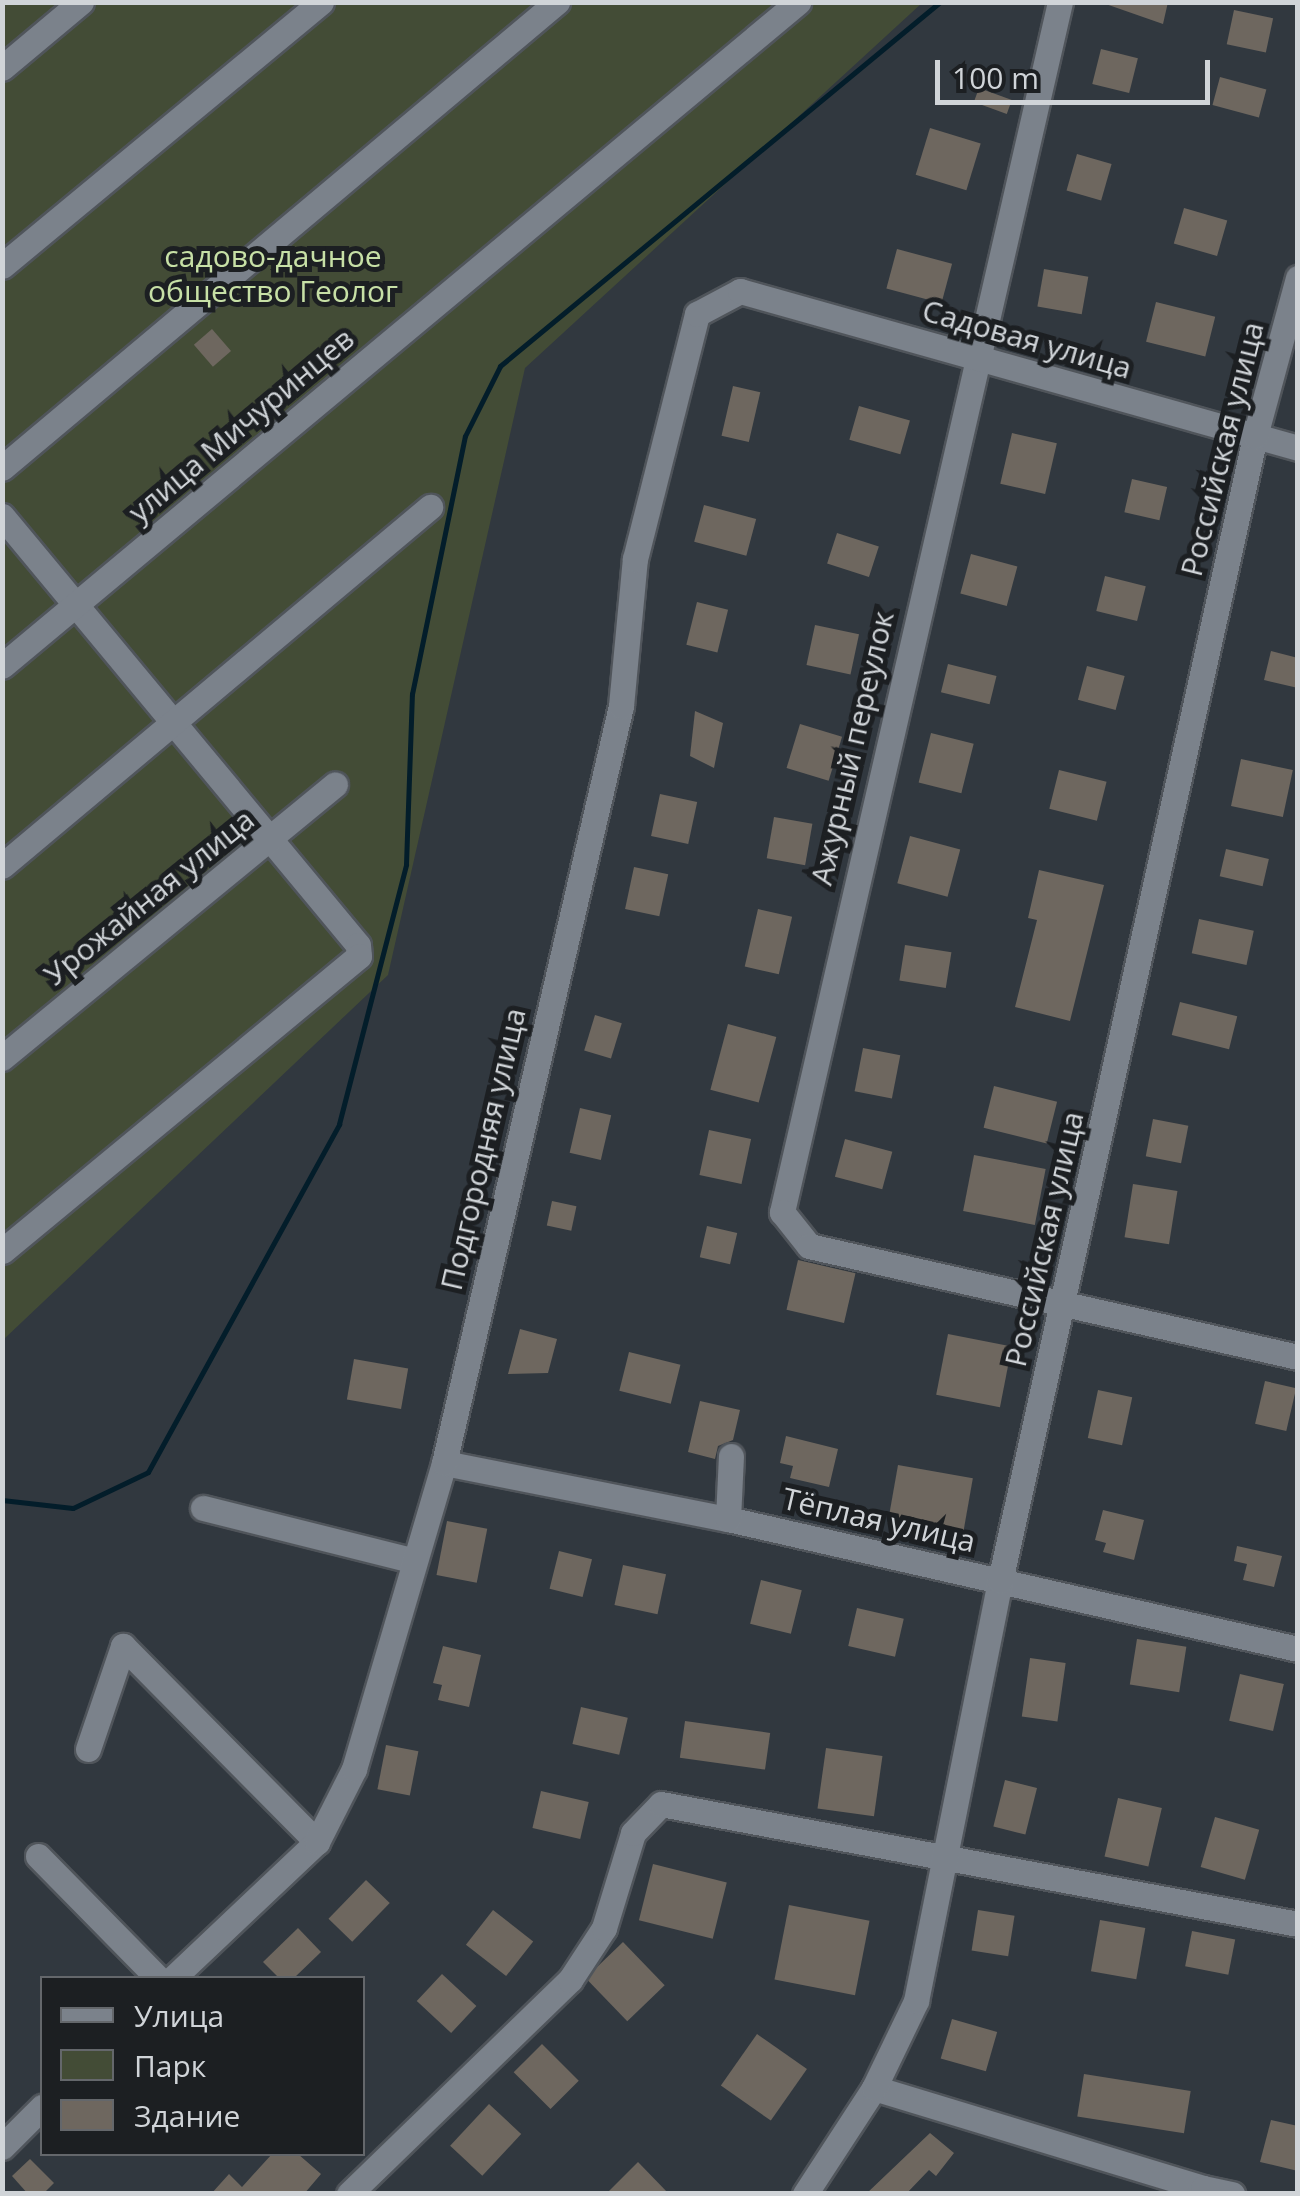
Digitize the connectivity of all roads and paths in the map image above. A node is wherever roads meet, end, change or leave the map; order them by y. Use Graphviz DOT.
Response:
graph roads {
  1 [pos="81,2"];
  2 [pos="321,2"];
  3 [pos="557,2"];
  4 [pos="798,2"];
  5 [pos="1060,2"];
  6 [pos="2,68"];
  7 [pos="2,266"];
  8 [pos="1298,278"];
  9 [pos="740,291"];
  10 [pos="976,360"];
  11 [pos="1255,436"];
  12 [pos="1298,448"];
  13 [pos="2,468"];
  14 [pos="430,507"];
  15 [pos="2,516"];
  16 [pos="75,607"];
  17 [pos="2,666"];
  18 [pos="175,724"];
  19 [pos="335,784"];
  20 [pos="271,840"];
  21 [pos="2,866"];
  22 [pos="2,1058"];
  23 [pos="2,1251"];
  24 [pos="1064,1301"];
  25 [pos="1298,1357"];
  26 [pos="732,1456"];
  27 [pos="444,1463"];
  28 [pos="203,1508"];
  29 [pos="728,1519"];
  30 [pos="412,1560"];
  31 [pos="1000,1580"];
  32 [pos="1298,1650"];
  33 [pos="88,1749"];
  34 [pos="316,1842"];
  35 [pos="38,1856"];
  36 [pos="949,1856"];
  37 [pos="1298,1924"];
  38 [pos="156,1976"];
  39 [pos="175,1976"];
  40 [pos="874,2088"];
  41 [pos="40,2109"];
  42 [pos="2,2147"];
  43 [pos="1201,2190"];
  44 [pos="349,2194"];
  45 [pos="805,2194"];
  46 [pos="1232,2194"];
  1 -- 6 [label="street"];
  2 -- 7 [label="street"];
  3 -- 13 [label="street"];
  4 -- 16 [label="street, улица Мичуринцев"];
  5 -- 10 [label="street, Ажурный переулок"];
  8 -- 11 [label="street, Российская улица"];
  9 -- 10 [label="street, Садовая улица"];
  9 -- 27 [label="street, Подгородняя улица"];
  10 -- 11 [label="street, Садовая улица"];
  10 -- 24 [label="street, Ажурный переулок"];
  11 -- 12 [label="street, Садовая улица"];
  11 -- 24 [label="street, Российская улица"];
  14 -- 18 [label="street"];
  15 -- 16 [label="street"];
  16 -- 17 [label="street, улица Мичуринцев"];
  16 -- 18 [label="street"];
  18 -- 20 [label="street"];
  18 -- 21 [label="street"];
  19 -- 20 [label="street, Урожайная улица"];
  20 -- 22 [label="street, Урожайная улица"];
  20 -- 23 [label="street"];
  24 -- 25 [label="street"];
  24 -- 31 [label="street, Российская улица"];
  26 -- 29 [label="street"];
  27 -- 29 [label="street, Тёплая улица"];
  27 -- 30 [label="street, Подгородняя улица"];
  28 -- 30 [label="street"];
  29 -- 31 [label="street, Тёплая улица"];
  30 -- 34 [label="street, Подгородняя улица"];
  31 -- 32 [label="street, Тёплая улица"];
  31 -- 36 [label="street, Российская улица"];
  33 -- 34 [label="street"];
  34 -- 39 [label="street, Подгородняя улица"];
  35 -- 38 [label="street"];
  36 -- 37 [label="street"];
  36 -- 40 [label="street, Российская улица"];
  36 -- 44 [label="street"];
  40 -- 43 [label="street"];
  40 -- 45 [label="street, Российская улица"];
  41 -- 42 [label="street"];
  43 -- 46 [label="street"];
}
